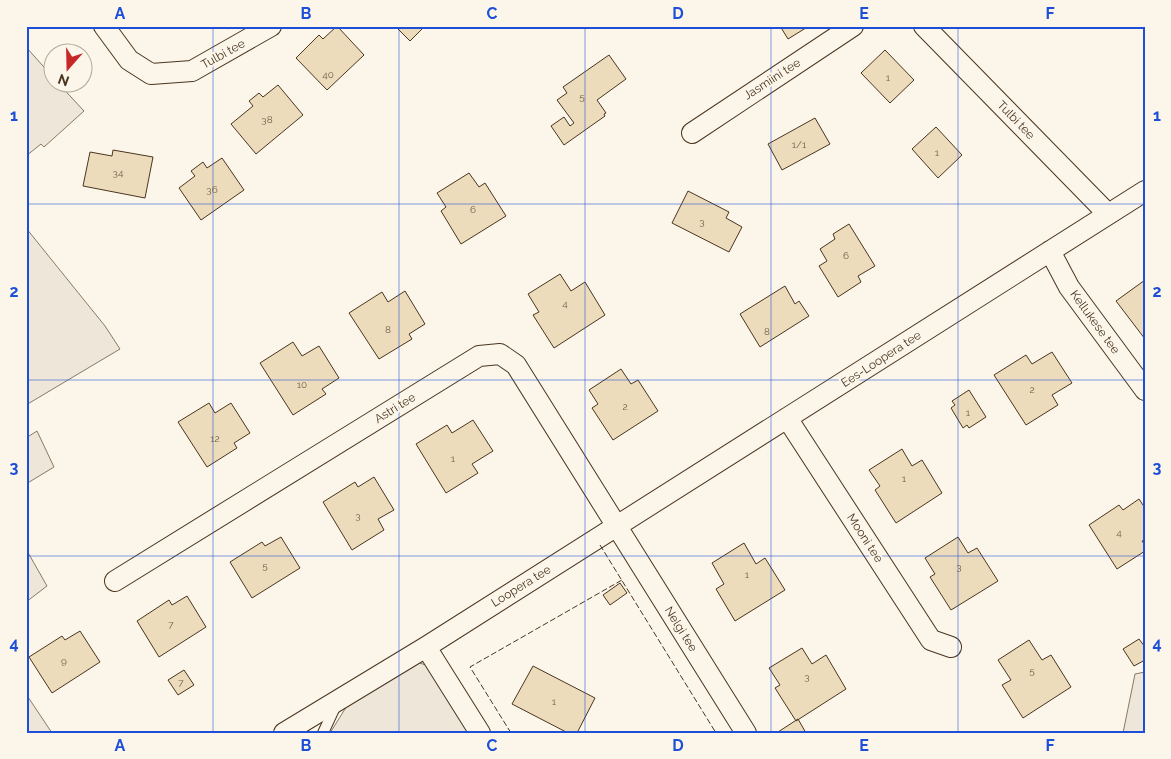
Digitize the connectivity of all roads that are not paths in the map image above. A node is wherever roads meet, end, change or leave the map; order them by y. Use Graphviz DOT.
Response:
graph roads {
  1 [pos="104,26"];
  2 [pos="271,26"];
  3 [pos="853,26"];
  4 [pos="924,26"];
  5 [pos="692,133"];
  6 [pos="1145,191"];
  7 [pos="1108,214"];
  8 [pos="1050,251"];
  9 [pos="1145,390"];
  10 [pos="787,418"];
  11 [pos="616,526"];
  12 [pos="115,581"];
  13 [pos="426,647"];
  14 [pos="952,647"];
  15 [pos="339,698"];
  16 [pos="284,733"];
  17 [pos="322,733"];
  18 [pos="480,733"];
  19 [pos="746,733"];
  1 -- 2 [label="street, Tulbi tee"];
  3 -- 5 [label="street, Jasmiini tee"];
  4 -- 7 [label="street, Tulbi tee"];
  6 -- 7 [label="street, Ees-Loopera tee"];
  7 -- 8 [label="street, Ees-Loopera tee"];
  8 -- 9 [label="street, Kellukese tee"];
  8 -- 10 [label="street, Ees-Loopera tee"];
  10 -- 11 [label="street, Ees-Loopera tee"];
  10 -- 14 [label="street, Mooni tee"];
  11 -- 12 [label="street, Astri tee"];
  11 -- 13 [label="street, Loopera tee"];
  11 -- 19 [label="street, Nelgi tee"];
  13 -- 15 [label="street, Loopera tee"];
  13 -- 18 [label="street"];
  15 -- 16 [label="street, Loopera tee"];
  15 -- 17 [label="lane"];
}
